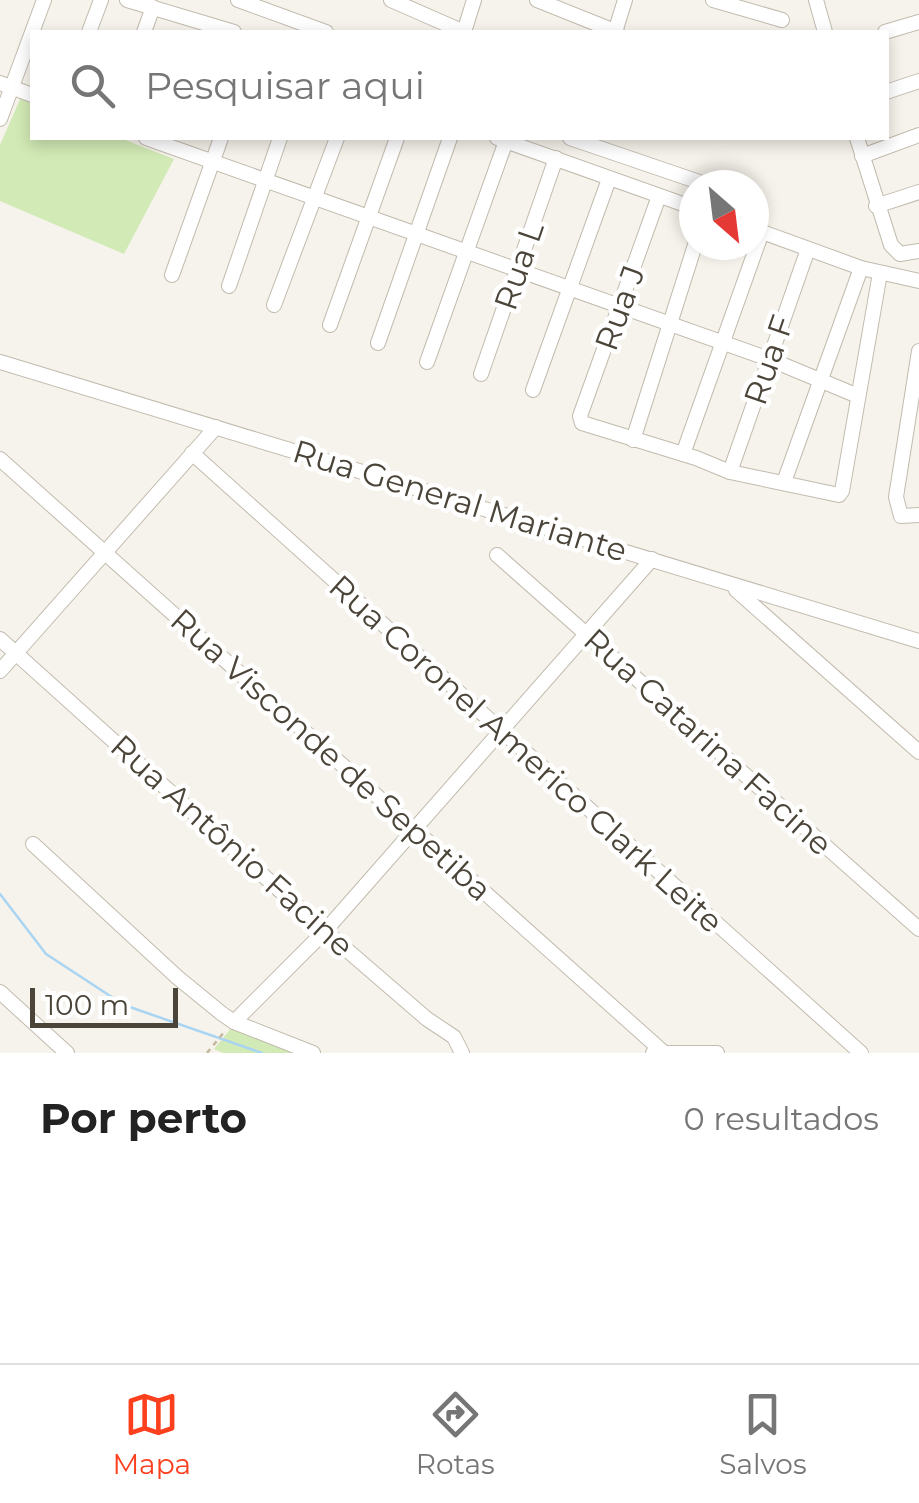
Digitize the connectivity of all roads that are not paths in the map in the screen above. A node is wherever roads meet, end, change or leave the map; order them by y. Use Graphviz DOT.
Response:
graph roads {
  1 [pos="44,0"];
  2 [pos="101,0"];
  3 [pos="127,0"];
  4 [pos="238,0"];
  5 [pos="391,0"];
  6 [pos="474,0"];
  7 [pos="537,0"];
  8 [pos="624,0"];
  9 [pos="713,0"];
  10 [pos="816,0"];
  11 [pos="153,7"];
  12 [pos="782,20"];
  13 [pos="919,22"];
  14 [pos="204,28"];
  15 [pos="31,30"];
  16 [pos="90,30"];
  17 [pos="145,30"];
  18 [pos="320,30"];
  19 [pos="459,30"];
  20 [pos="465,30"];
  21 [pos="611,30"];
  22 [pos="616,30"];
  23 [pos="825,30"];
  24 [pos="889,31"];
  25 [pos="30,32"];
  26 [pos="919,81"];
  27 [pos="6,86"];
  28 [pos="889,91"];
  29 [pos="30,94"];
  30 [pos="0,118"];
  31 [pos="919,135"];
  32 [pos="221,140"];
  33 [pos="279,140"];
  34 [pos="336,140"];
  35 [pos="396,140"];
  36 [pos="449,140"];
  37 [pos="502,140"];
  38 [pos="505,140"];
  39 [pos="575,140"];
  40 [pos="582,140"];
  41 [pos="857,140"];
  42 [pos="163,141"];
  43 [pos="862,156"];
  44 [pos="213,161"];
  45 [pos="563,161"];
  46 [pos="679,175"];
  47 [pos="609,178"];
  48 [pos="265,180"];
  49 [pos="919,192"];
  50 [pos="660,196"];
  51 [pos="316,199"];
  52 [pos="679,203"];
  53 [pos="876,206"];
  54 [pos="369,218"];
  55 [pos="769,234"];
  56 [pos="418,235"];
  57 [pos="808,249"];
  58 [pos="468,251"];
  59 [pos="919,251"];
  60 [pos="690,260"];
  61 [pos="748,260"];
  62 [pos="861,268"];
  63 [pos="519,270"];
  64 [pos="880,273"];
  65 [pos="172,275"];
  66 [pos="919,281"];
  67 [pos="229,286"];
  68 [pos="568,287"];
  69 [pos="274,304"];
  70 [pos="620,306"];
  71 [pos="330,325"];
  72 [pos="670,325"];
  73 [pos="378,343"];
  74 [pos="720,343"];
  75 [pos="919,350"];
  76 [pos="770,359"];
  77 [pos="0,362"];
  78 [pos="427,362"];
  79 [pos="482,374"];
  80 [pos="820,379"];
  81 [pos="533,390"];
  82 [pos="858,396"];
  83 [pos="216,427"];
  84 [pos="633,440"];
  85 [pos="192,453"];
  86 [pos="683,454"];
  87 [pos="0,459"];
  88 [pos="730,472"];
  89 [pos="784,482"];
  90 [pos="919,515"];
  91 [pos="104,553"];
  92 [pos="496,554"];
  93 [pos="652,559"];
  94 [pos="730,585"];
  95 [pos="586,635"];
  96 [pos="0,639"];
  97 [pos="919,641"];
  98 [pos="16,653"];
  99 [pos="0,670"];
  100 [pos="500,732"];
  101 [pos="919,752"];
  102 [pos="416,830"];
  103 [pos="33,844"];
  104 [pos="919,929"];
  105 [pos="325,931"];
  106 [pos="0,992"];
  107 [pos="232,1025"];
  108 [pos="658,1052"];
  109 [pos="66,1053"];
  110 [pos="313,1053"];
  111 [pos="462,1053"];
  112 [pos="717,1053"];
  113 [pos="860,1053"];
  1 -- 15 [label="street"];
  2 -- 16 [label="street"];
  3 -- 11 [label="street"];
  4 -- 18 [label="street"];
  5 -- 19 [label="street"];
  6 -- 20 [label="street"];
  7 -- 21 [label="street"];
  8 -- 22 [label="street"];
  9 -- 12 [label="street"];
  10 -- 23 [label="street"];
  11 -- 14 [label="street"];
  11 -- 17 [label="street"];
  13 -- 24 [label="street"];
  25 -- 27 [label="street"];
  26 -- 28 [label="street"];
  27 -- 29 [label="street"];
  27 -- 30 [label="street"];
  31 -- 43 [label="street"];
  32 -- 44 [label="street"];
  33 -- 48 [label="street"];
  34 -- 51 [label="street"];
  35 -- 54 [label="street"];
  36 -- 56 [label="street"];
  37 -- 58 [label="street"];
  38 -- 45 [label="street"];
  39 -- 45 [label="street, Rua L"];
  40 -- 46 [label="street"];
  41 -- 43 [label="street"];
  42 -- 44 [label="street"];
  43 -- 53 [label="street"];
  44 -- 48 [label="street"];
  44 -- 65 [label="street"];
  45 -- 47 [label="street"];
  45 -- 63 [label="street, Rua L"];
  47 -- 50 [label="street"];
  47 -- 68 [label="street"];
  48 -- 51 [label="street"];
  48 -- 67 [label="street"];
  49 -- 53 [label="street"];
  50 -- 52 [label="street"];
  50 -- 70 [label="street, Rua J"];
  51 -- 54 [label="street"];
  51 -- 69 [label="street"];
  53 -- 59 [label="street"];
  54 -- 56 [label="street"];
  54 -- 71 [label="street"];
  55 -- 57 [label="street"];
  56 -- 58 [label="street"];
  56 -- 73 [label="street"];
  57 -- 62 [label="street"];
  57 -- 76 [label="street, Rua F"];
  58 -- 63 [label="street"];
  58 -- 78 [label="street"];
  60 -- 72 [label="street"];
  61 -- 74 [label="street"];
  62 -- 64 [label="street"];
  62 -- 80 [label="street"];
  63 -- 68 [label="street"];
  63 -- 79 [label="street, Rua L"];
  64 -- 66 [label="street"];
  64 -- 82 [label="street"];
  68 -- 70 [label="street"];
  68 -- 81 [label="street"];
  70 -- 72 [label="street"];
  70 -- 84 [label="street, Rua J"];
  72 -- 74 [label="street"];
  72 -- 84 [label="street"];
  74 -- 76 [label="street"];
  74 -- 86 [label="street"];
  75 -- 90 [label="street"];
  76 -- 80 [label="street"];
  76 -- 88 [label="street, Rua F"];
  77 -- 83 [label="street, Rua General Mariante"];
  80 -- 82 [label="street"];
  80 -- 89 [label="street"];
  82 -- 89 [label="street"];
  83 -- 85 [label="street"];
  83 -- 93 [label="street, Rua General Mariante"];
  84 -- 86 [label="street"];
  85 -- 91 [label="street"];
  85 -- 100 [label="street, Rua Coronel Americo Clark Leite"];
  86 -- 88 [label="street"];
  87 -- 91 [label="street, Rua Visconde de Sepetiba"];
  88 -- 89 [label="street"];
  91 -- 98 [label="street"];
  91 -- 102 [label="street, Rua Visconde de Sepetiba"];
  92 -- 95 [label="street, Rua Catarina Facine"];
  93 -- 94 [label="street, Rua General Mariante"];
  93 -- 95 [label="street"];
  94 -- 97 [label="street, Rua General Mariante"];
  94 -- 101 [label="street"];
  95 -- 100 [label="street"];
  95 -- 104 [label="street, Rua Catarina Facine"];
  96 -- 98 [label="street, Rua Antônio Facine"];
  98 -- 99 [label="street"];
  98 -- 105 [label="street, Rua Antônio Facine"];
  100 -- 102 [label="street"];
  100 -- 113 [label="street, Rua Coronel Americo Clark Leite"];
  102 -- 105 [label="street"];
  102 -- 108 [label="street, Rua Visconde de Sepetiba"];
  103 -- 107 [label="street"];
  105 -- 107 [label="street"];
  105 -- 111 [label="street, Rua Antônio Facine"];
  106 -- 109 [label="street"];
  107 -- 110 [label="street"];
  108 -- 112 [label="street"];
}
